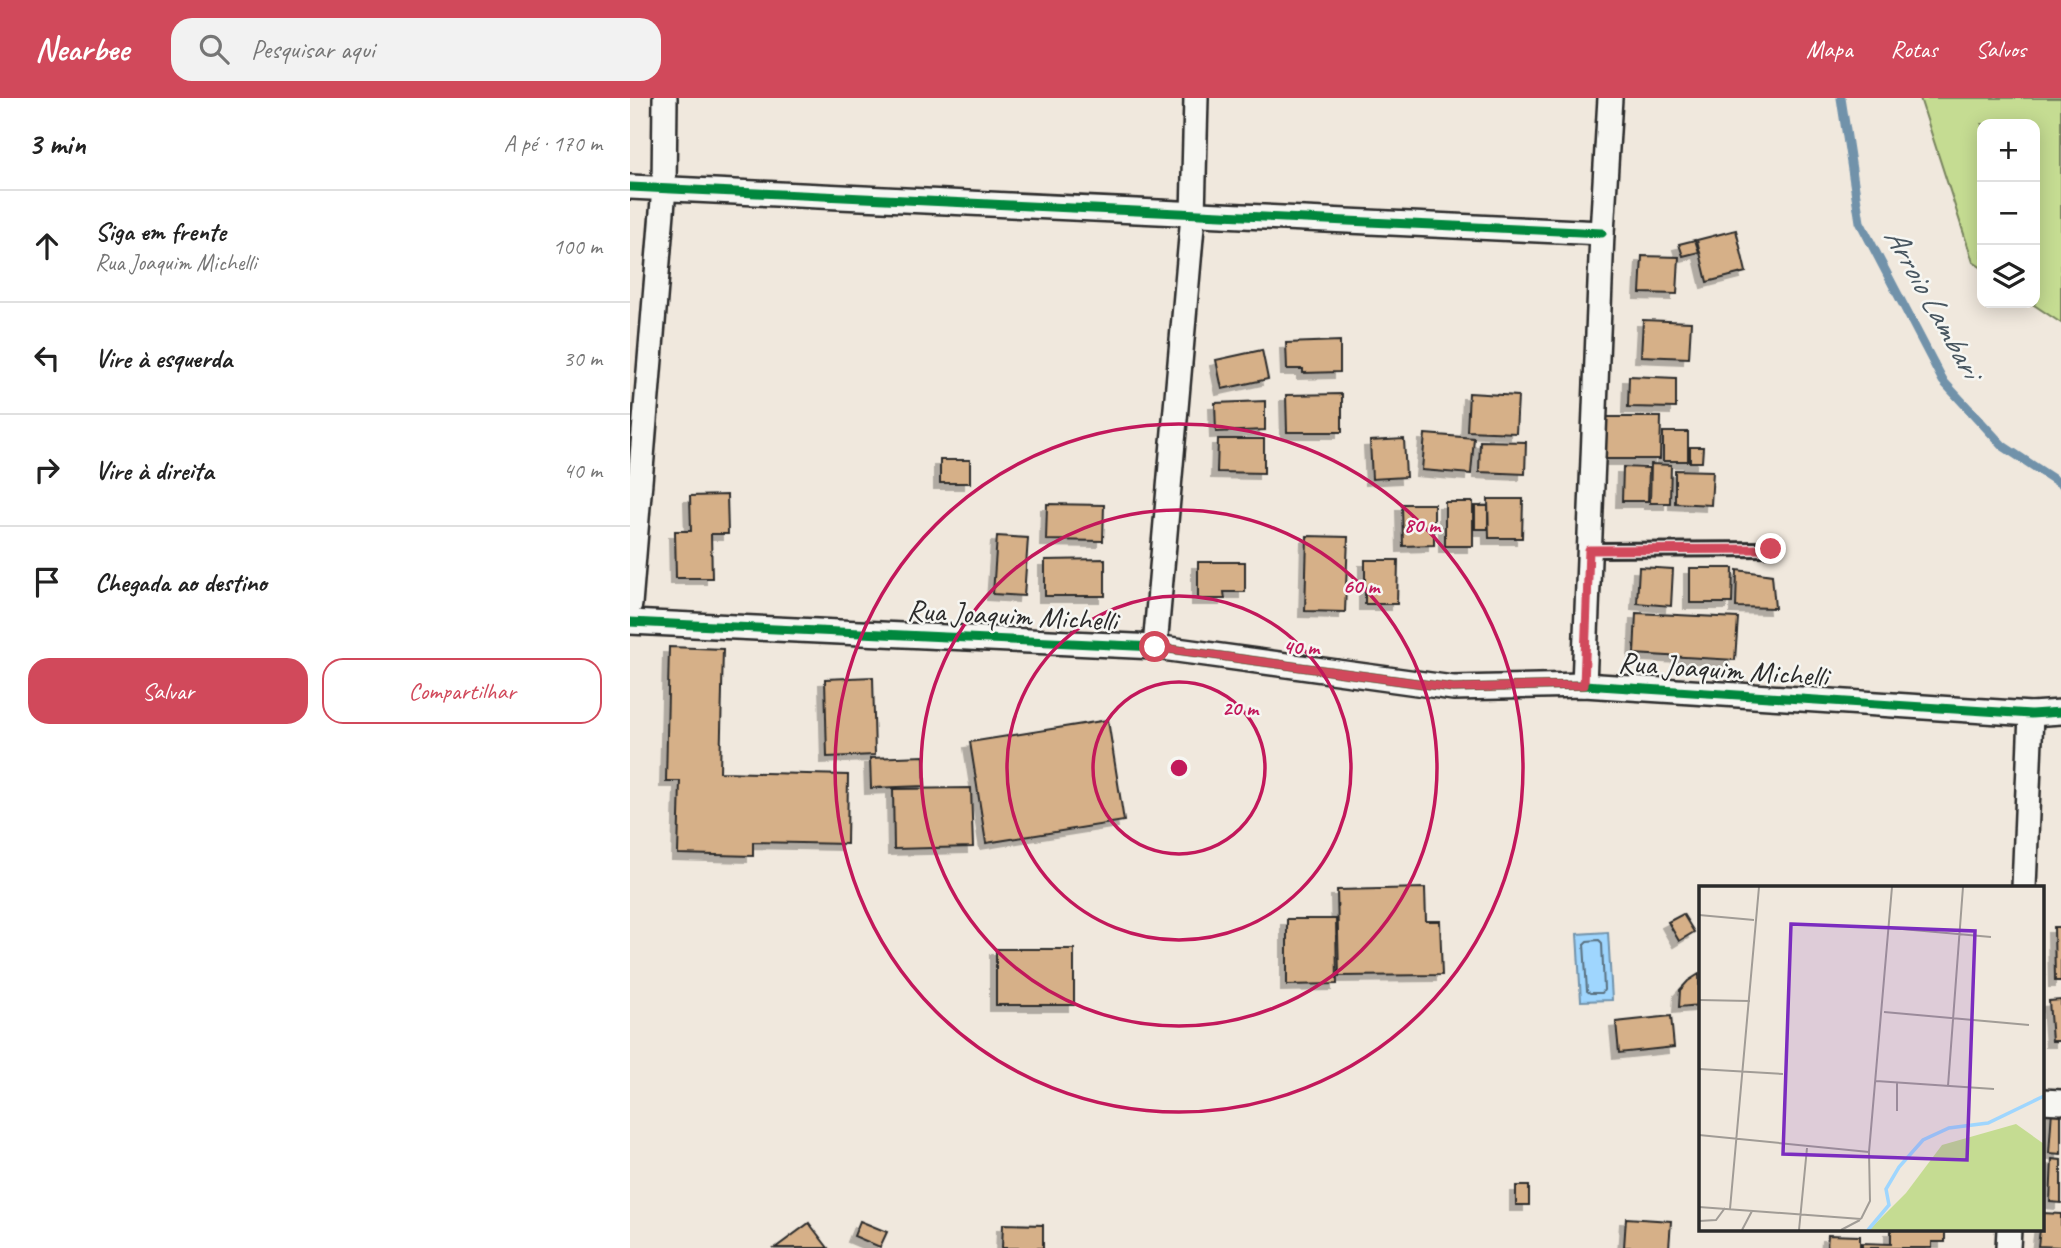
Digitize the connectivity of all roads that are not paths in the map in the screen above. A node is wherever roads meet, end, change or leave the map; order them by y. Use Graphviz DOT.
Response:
graph roads {
  1 [pos="665,98"];
  2 [pos="1196,98"];
  3 [pos="1610,98"];
  4 [pos="630,187"];
  5 [pos="664,188"];
  6 [pos="1193,215"];
  7 [pos="1602,233"];
  8 [pos="1771,549"];
  9 [pos="1589,550"];
  10 [pos="630,604"];
  11 [pos="630,622"];
  12 [pos="1155,647"];
  13 [pos="1584,685"];
  14 [pos="2061,712"];
  15 [pos="2031,714"];
  16 [pos="2024,886"];
  17 [pos="2009,1230"];
  18 [pos="2008,1248"];
  1 -- 5 [label="street"];
  2 -- 6 [label="street"];
  3 -- 7 [label="street"];
  4 -- 5 [label="street"];
  5 -- 6 [label="street"];
  5 -- 10 [label="street"];
  6 -- 7 [label="street"];
  6 -- 12 [label="street"];
  7 -- 9 [label="street"];
  8 -- 9 [label="lane"];
  9 -- 13 [label="street"];
  11 -- 12 [label="street, Rua Joaquim Michelli"];
  12 -- 13 [label="street, Rua Joaquim Michelli"];
  13 -- 15 [label="street, Rua Joaquim Michelli"];
  14 -- 15 [label="street, Rua Joaquim Michelli"];
  15 -- 16 [label="street"];
  17 -- 18 [label="street"];
}
